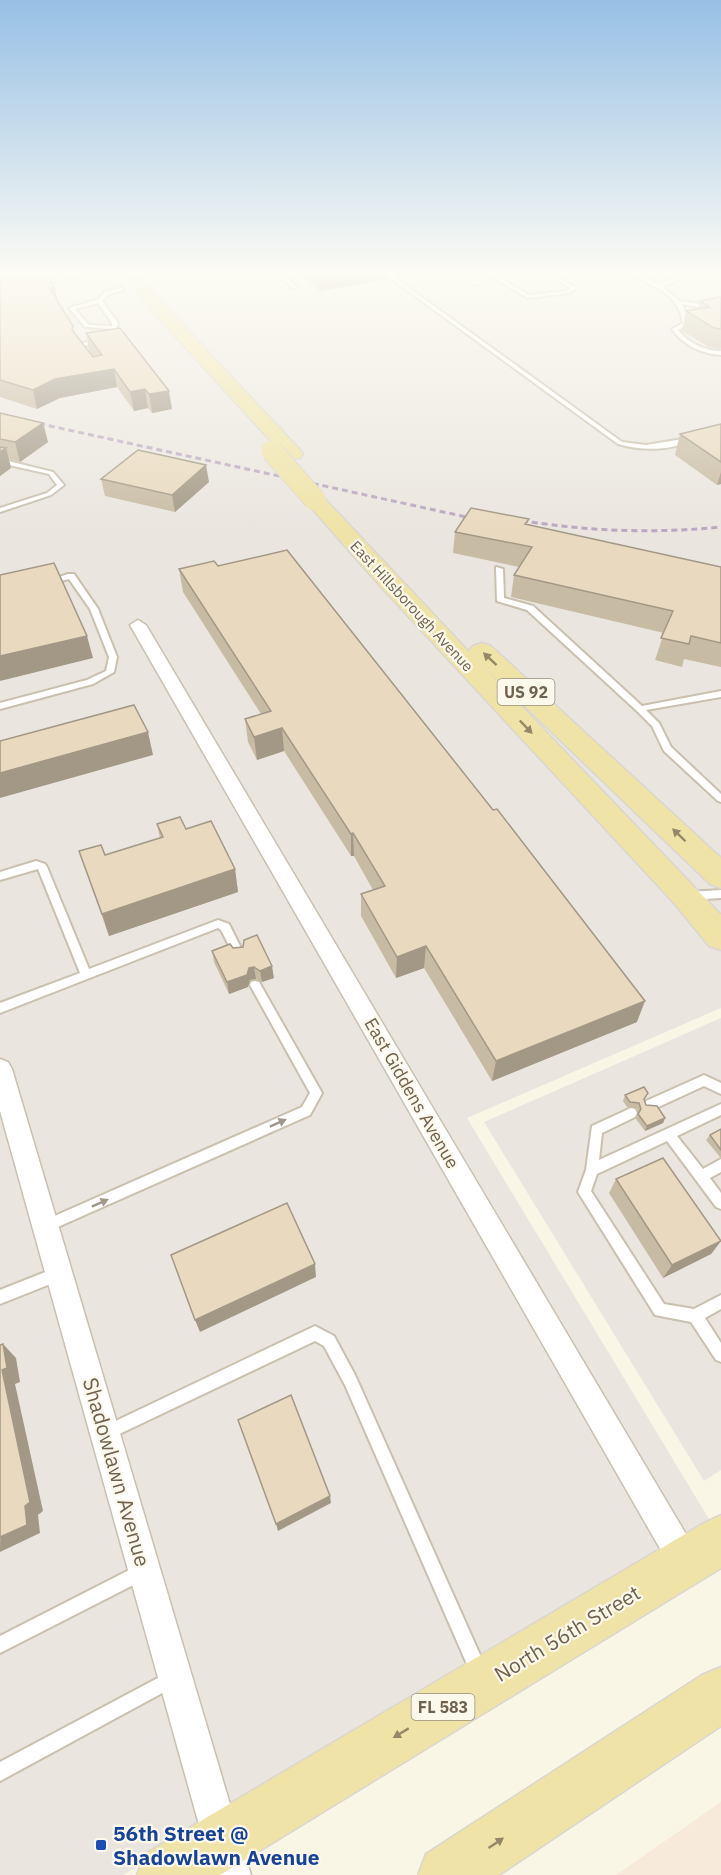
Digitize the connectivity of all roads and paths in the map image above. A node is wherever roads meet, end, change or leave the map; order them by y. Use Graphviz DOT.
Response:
graph roads {
  1 [pos="190,360"];
  2 [pos="206,360"];
  3 [pos="505,360"];
  4 [pos="695,438"];
  5 [pos="0,461"];
  6 [pos="327,501"];
  7 [pos="0,510"];
  8 [pos="499,569"];
  9 [pos="41,584"];
  10 [pos="138,625"];
  11 [pos="721,694"];
  12 [pos="0,706"];
  13 [pos="640,709"];
  14 [pos="721,799"];
  15 [pos="0,876"];
  16 [pos="721,876"];
  17 [pos="721,894"];
  18 [pos="686,896"];
  19 [pos="721,937"];
  20 [pos="240,954"];
  21 [pos="86,975"];
  22 [pos="255,985"];
  23 [pos="0,1008"];
  24 [pos="2,1080"];
  25 [pos="721,1089"];
  26 [pos="650,1105"];
  27 [pos="721,1109"];
  28 [pos="631,1113"];
  29 [pos="669,1134"];
  30 [pos="721,1165"];
  31 [pos="592,1170"];
  32 [pos="701,1176"];
  33 [pos="721,1203"];
  34 [pos="46,1226"];
  35 [pos="59,1274"];
  36 [pos="0,1298"];
  37 [pos="721,1302"];
  38 [pos="695,1316"];
  39 [pos="721,1355"];
  40 [pos="106,1433"];
  41 [pos="703,1551"];
  42 [pos="145,1569"];
  43 [pos="0,1645"];
  44 [pos="176,1677"];
  45 [pos="484,1683"];
  46 [pos="721,1694"];
  47 [pos="0,1773"];
  48 [pos="228,1857"];
  49 [pos="166,1875"];
  50 [pos="447,1875"];
  1 -- 6 [label="main road, East Hillsborough Avenue / US 92, bridge"];
  2 -- 6 [label="main road, East Hillsborough Avenue / US 92"];
  3 -- 4 [label="lane"];
  5 -- 7 [label="lane"];
  16 -- 6 [label="main road, East Hillsborough Avenue / US 92, one-way"];
  6 -- 18 [label="main road, East Hillsborough Avenue / US 92, one-way"];
  8 -- 13 [label="lane"];
  9 -- 12 [label="lane"];
  10 -- 41 [label="street, East Giddens Avenue"];
  11 -- 13 [label="lane"];
  13 -- 14 [label="lane"];
  15 -- 21 [label="lane"];
  17 -- 18 [label="lane"];
  18 -- 19 [label="main road, East Hillsborough Avenue / US 92"];
  20 -- 21 [label="lane"];
  21 -- 23 [label="lane"];
  34 -- 22 [label="lane, one-way"];
  24 -- 34 [label="street, Shadowlawn Avenue"];
  25 -- 26 [label="lane"];
  27 -- 29 [label="lane"];
  28 -- 31 [label="lane"];
  29 -- 31 [label="lane"];
  29 -- 32 [label="lane"];
  30 -- 32 [label="lane"];
  31 -- 38 [label="lane"];
  32 -- 33 [label="lane"];
  34 -- 35 [label="street, Shadowlawn Avenue"];
  35 -- 36 [label="lane"];
  35 -- 40 [label="street, Shadowlawn Avenue"];
  37 -- 38 [label="lane"];
  38 -- 39 [label="lane"];
  40 -- 42 [label="street, Shadowlawn Avenue"];
  40 -- 45 [label="lane"];
  41 -- 45 [label="main road, North 56th Street / FL 583"];
  42 -- 43 [label="lane"];
  42 -- 44 [label="street, Shadowlawn Avenue"];
  44 -- 47 [label="lane"];
  44 -- 48 [label="street, Shadowlawn Avenue"];
  45 -- 48 [label="main road, North 56th Street / FL 583, one-way"];
  50 -- 46 [label="main road, one-way"];
  48 -- 49 [label="main road, North 56th Street / FL 583"];
}
